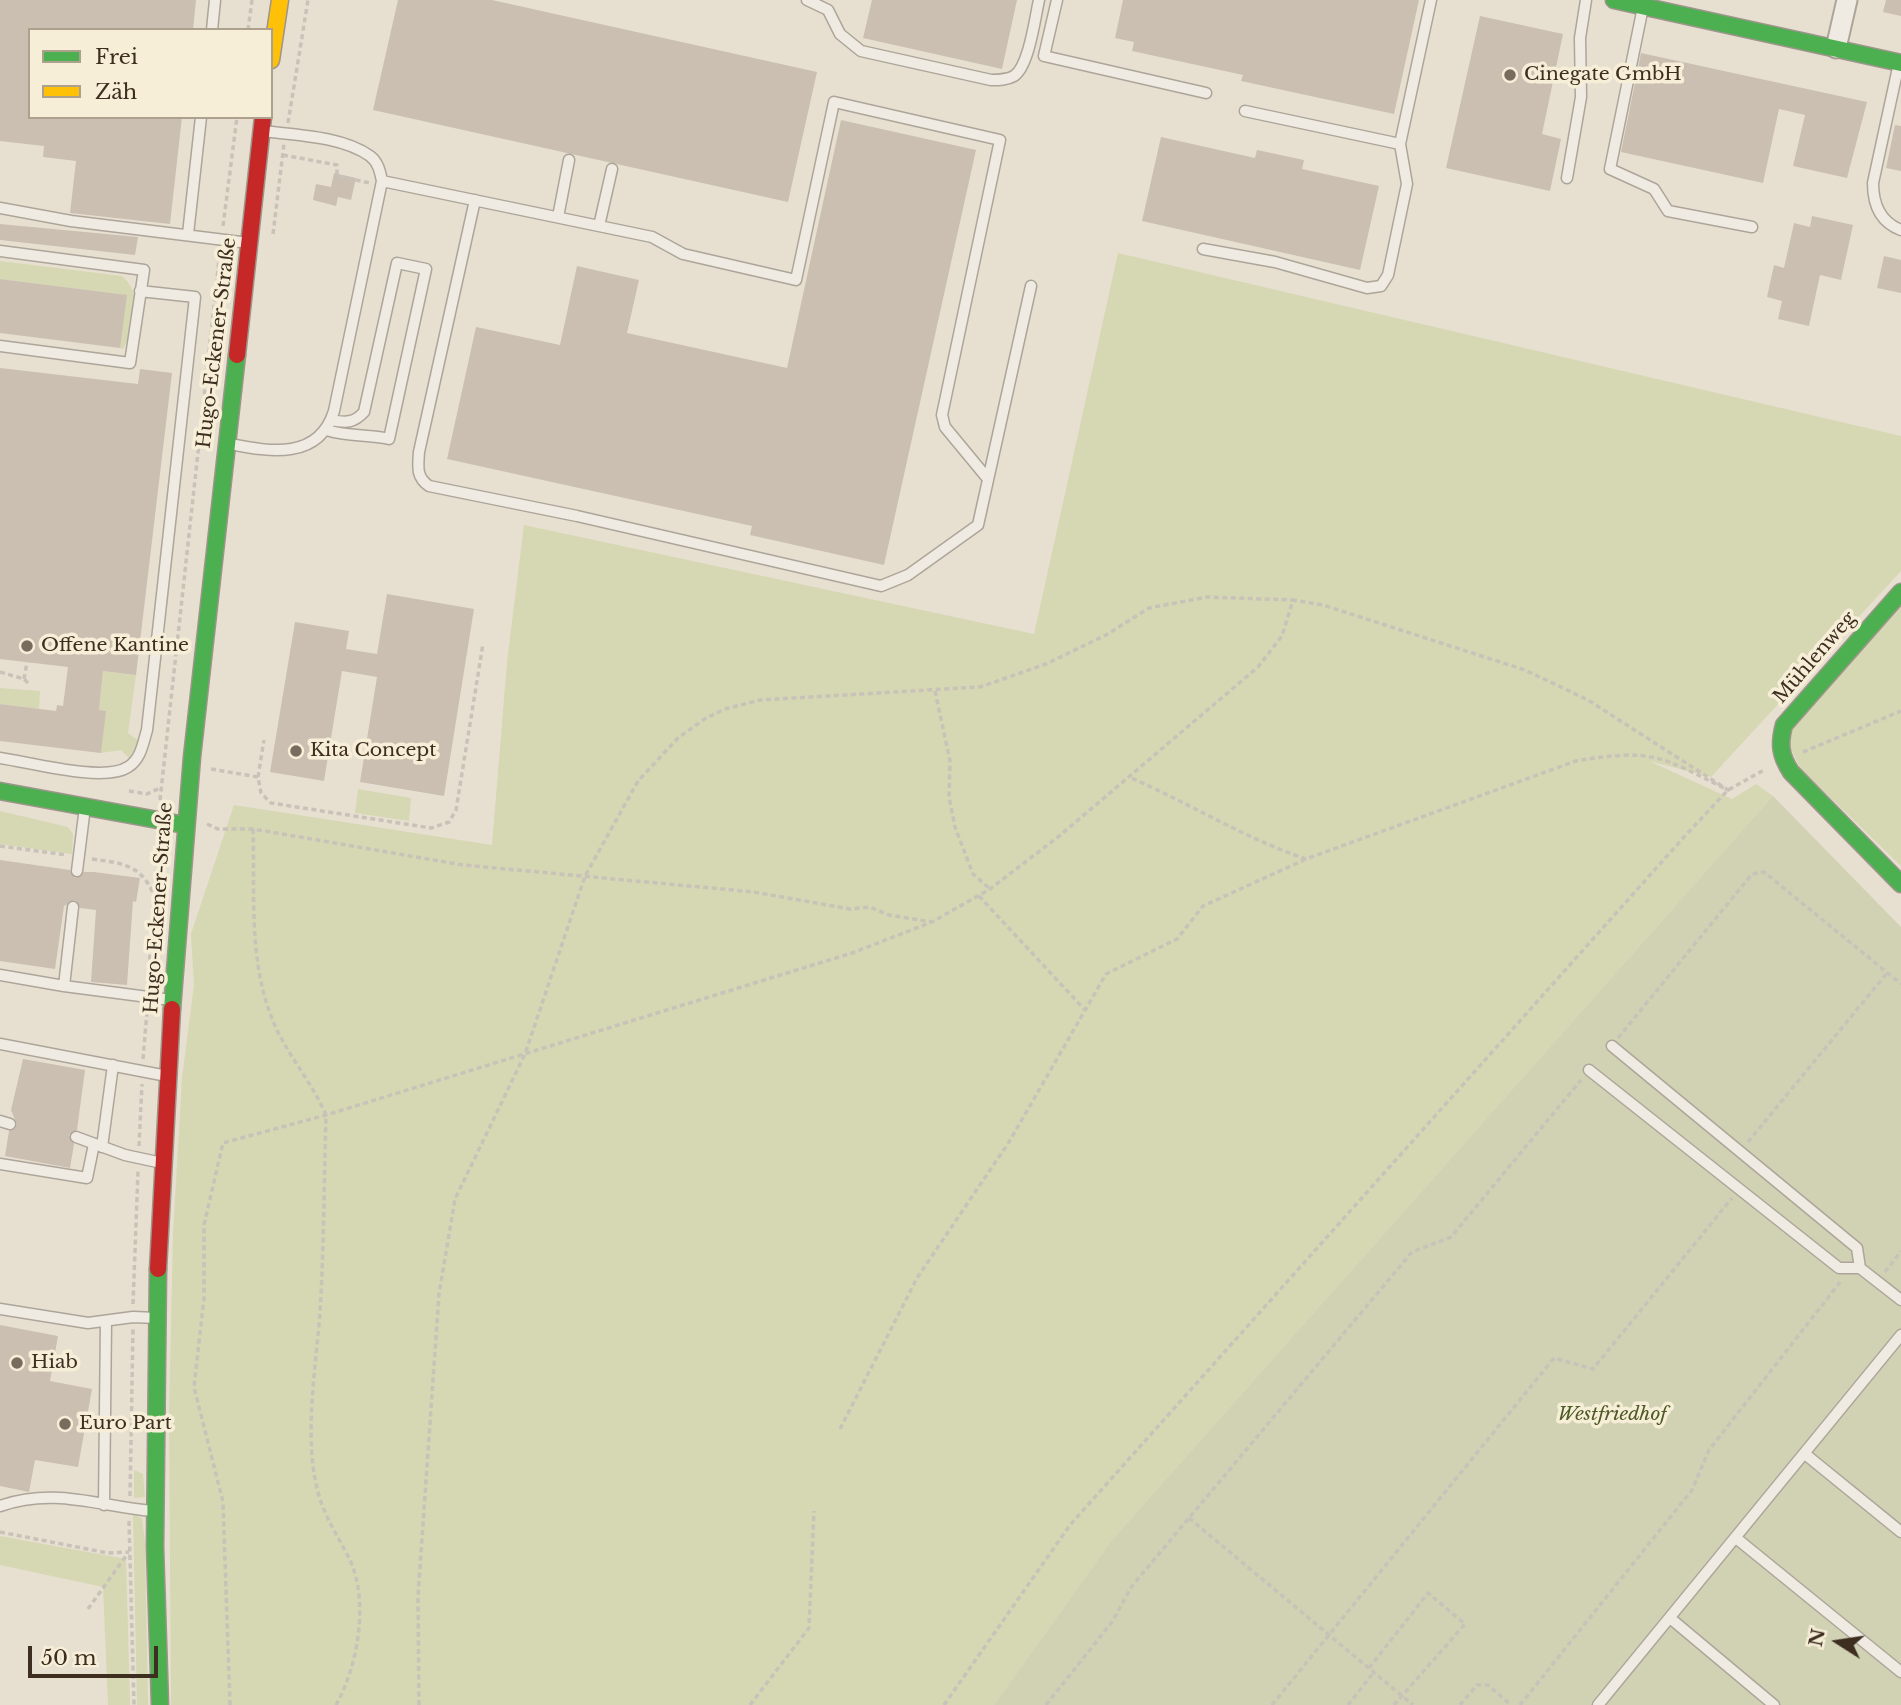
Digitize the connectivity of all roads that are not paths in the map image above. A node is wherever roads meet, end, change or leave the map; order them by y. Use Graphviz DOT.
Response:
graph roads {
  1 [pos="215,0"];
  2 [pos="280,0"];
  3 [pos="807,0"];
  4 [pos="1038,0"];
  5 [pos="1057,0"];
  6 [pos="1431,0"];
  7 [pos="1587,0"];
  8 [pos="1614,0"];
  9 [pos="1847,0"];
  10 [pos="1643,6"];
  11 [pos="212,28"];
  12 [pos="273,47"];
  13 [pos="1836,48"];
  14 [pos="1900,63"];
  15 [pos="1206,93"];
  16 [pos="1245,111"];
  17 [pos="201,119"];
  18 [pos="262,124"];
  19 [pos="1400,144"];
  20 [pos="569,160"];
  21 [pos="612,169"];
  22 [pos="1567,178"];
  23 [pos="382,183"];
  24 [pos="475,200"];
  25 [pos="0,208"];
  26 [pos="558,217"];
  27 [pos="599,226"];
  28 [pos="1752,227"];
  29 [pos="1901,230"];
  30 [pos="188,234"];
  31 [pos="249,243"];
  32 [pos="1203,248"];
  33 [pos="0,251"];
  34 [pos="1031,286"];
  35 [pos="140,291"];
  36 [pos="0,346"];
  37 [pos="329,425"];
  38 [pos="226,444"];
  39 [pos="988,479"];
  40 [pos="1901,592"];
  41 [pos="0,758"];
  42 [pos="0,791"];
  43 [pos="85,807"];
  44 [pos="185,825"];
  45 [pos="77,871"];
  46 [pos="1901,884"];
  47 [pos="73,907"];
  48 [pos="0,975"];
  49 [pos="64,986"];
  50 [pos="173,1000"];
  51 [pos="0,1044"];
  52 [pos="1612,1046"];
  53 [pos="113,1065"];
  54 [pos="1589,1070"];
  55 [pos="167,1076"];
  56 [pos="76,1138"];
  57 [pos="98,1145"];
  58 [pos="162,1163"];
  59 [pos="0,1164"];
  60 [pos="1856,1268"];
  61 [pos="1901,1300"];
  62 [pos="0,1309"];
  63 [pos="157,1318"];
  64 [pos="106,1321"];
  65 [pos="1901,1335"];
  66 [pos="1805,1454"];
  67 [pos="104,1505"];
  68 [pos="0,1506"];
  69 [pos="156,1512"];
  70 [pos="1901,1532"];
  71 [pos="1736,1538"];
  72 [pos="1670,1618"];
  73 [pos="1901,1672"];
  74 [pos="160,1705"];
  75 [pos="1598,1705"];
  76 [pos="1774,1705"];
  1 -- 11 [label="lane"];
  2 -- 12 [label="main road"];
  3 -- 4 [label="lane"];
  5 -- 15 [label="lane"];
  6 -- 19 [label="lane"];
  7 -- 22 [label="lane"];
  8 -- 10 [label="main road"];
  9 -- 13 [label="street"];
  10 -- 13 [label="main road"];
  10 -- 28 [label="lane"];
  13 -- 14 [label="main road"];
  14 -- 29 [label="lane"];
  16 -- 19 [label="lane"];
  17 -- 30 [label="lane"];
  18 -- 23 [label="lane"];
  18 -- 31 [label="main road, Hugo-Eckener-Straße"];
  19 -- 32 [label="lane"];
  20 -- 26 [label="lane"];
  21 -- 27 [label="lane"];
  23 -- 24 [label="lane"];
  23 -- 37 [label="lane"];
  24 -- 26 [label="lane"];
  24 -- 39 [label="lane"];
  25 -- 30 [label="lane"];
  26 -- 27 [label="lane"];
  27 -- 39 [label="lane"];
  30 -- 31 [label="lane"];
  31 -- 38 [label="main road, Hugo-Eckener-Straße"];
  33 -- 35 [label="lane"];
  34 -- 39 [label="lane"];
  35 -- 36 [label="lane"];
  35 -- 41 [label="lane"];
  37 -- 37 [label="lane"];
  37 -- 38 [label="lane"];
  38 -- 44 [label="main road, Hugo-Eckener-Straße"];
  40 -- 46 [label="main road, Mühlenweg"];
  42 -- 43 [label="main road"];
  43 -- 44 [label="main road"];
  43 -- 45 [label="lane"];
  44 -- 50 [label="main road, Hugo-Eckener-Straße"];
  47 -- 49 [label="lane"];
  48 -- 49 [label="lane"];
  49 -- 50 [label="lane"];
  50 -- 55 [label="main road, Hugo-Eckener-Straße"];
  51 -- 53 [label="lane"];
  52 -- 60 [label="lane"];
  53 -- 55 [label="lane"];
  53 -- 57 [label="lane"];
  54 -- 60 [label="lane"];
  55 -- 58 [label="main road, Hugo-Eckener-Straße"];
  56 -- 57 [label="lane"];
  57 -- 58 [label="lane"];
  57 -- 59 [label="lane"];
  58 -- 63 [label="main road, Hugo-Eckener-Straße"];
  60 -- 61 [label="lane"];
  62 -- 64 [label="lane"];
  63 -- 64 [label="lane"];
  63 -- 69 [label="main road, Hugo-Eckener-Straße"];
  64 -- 67 [label="lane"];
  65 -- 66 [label="lane"];
  66 -- 70 [label="lane"];
  66 -- 71 [label="lane"];
  67 -- 68 [label="lane"];
  67 -- 69 [label="lane"];
  69 -- 74 [label="main road, Hugo-Eckener-Straße"];
  71 -- 72 [label="lane"];
  71 -- 73 [label="lane"];
  72 -- 75 [label="lane"];
  72 -- 76 [label="lane"];
}
